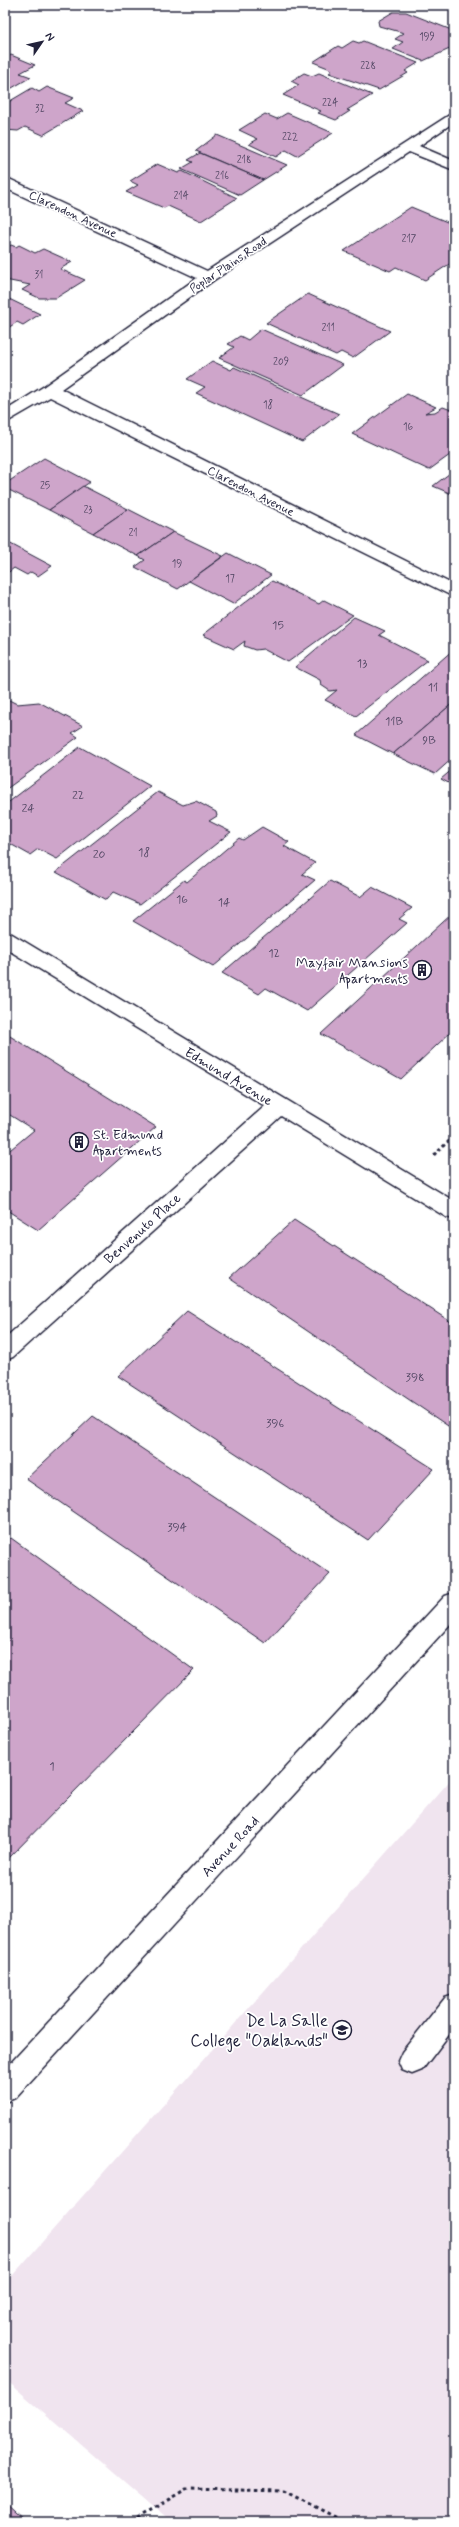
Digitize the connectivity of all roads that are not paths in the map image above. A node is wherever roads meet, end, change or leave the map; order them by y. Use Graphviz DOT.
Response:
graph roads {
  1 [pos="454,116"];
  2 [pos="409,147"];
  3 [pos="454,166"];
  4 [pos="5,182"];
  5 [pos="208,277"];
  6 [pos="48,390"];
  7 [pos="5,418"];
  8 [pos="454,592"];
  9 [pos="5,939"];
  10 [pos="279,1106"];
  11 [pos="454,1211"];
  12 [pos="5,1351"];
  13 [pos="454,1603"];
  14 [pos="454,2007"];
  15 [pos="412,2061"];
  16 [pos="5,2089"];
  1 -- 2 [label="street, Poplar Plains Road"];
  2 -- 3 [label="street"];
  2 -- 5 [label="street, Poplar Plains Road"];
  4 -- 5 [label="street, Clarendon Avenue"];
  5 -- 6 [label="street, Poplar Plains Road"];
  6 -- 7 [label="street, Poplar Plains Road"];
  6 -- 8 [label="street, Clarendon Avenue"];
  9 -- 10 [label="street, Edmund Avenue"];
  10 -- 11 [label="street, Edmund Avenue"];
  10 -- 12 [label="street, Benvenuto Place"];
  13 -- 16 [label="street, Avenue Road"];
  14 -- 15 [label="street"];
}
